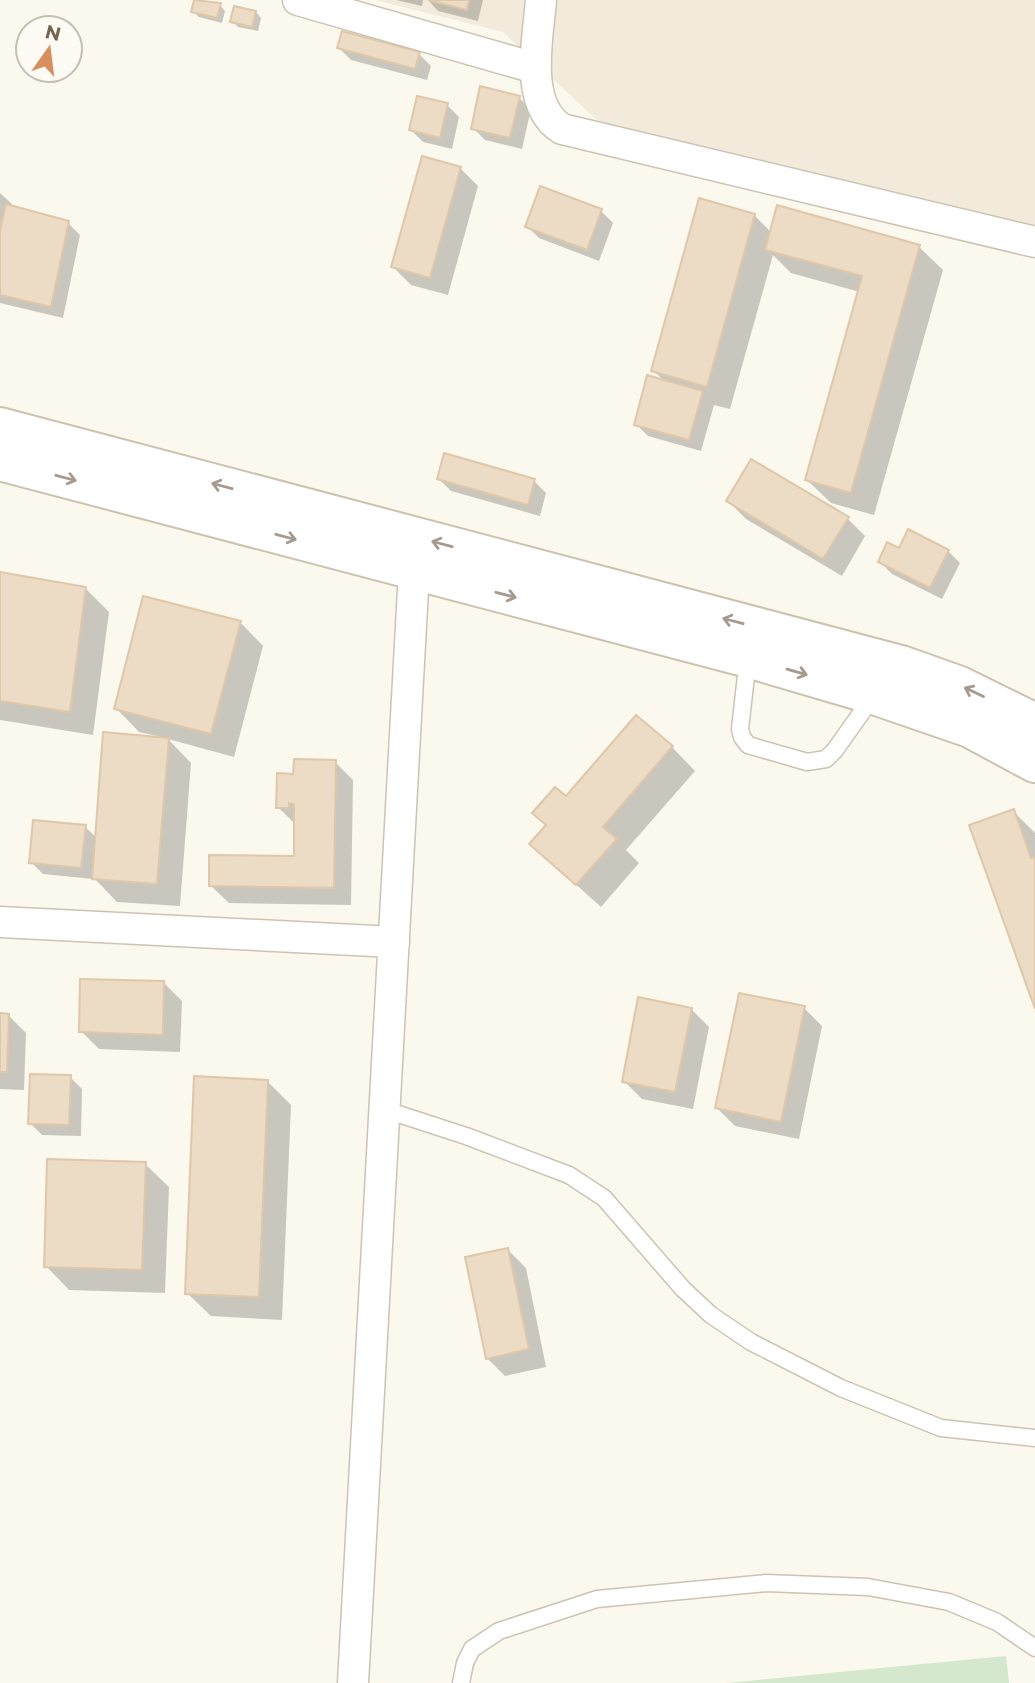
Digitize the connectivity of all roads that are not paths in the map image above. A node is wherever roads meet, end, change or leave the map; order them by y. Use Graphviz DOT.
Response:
graph roads {
  1 [pos="298,0"];
  2 [pos="541,0"];
  3 [pos="535,68"];
  4 [pos="1035,242"];
  5 [pos="0,427"];
  6 [pos="0,461"];
  7 [pos="414,571"];
  8 [pos="748,658"];
  9 [pos="874,695"];
  10 [pos="1035,723"];
  11 [pos="1035,763"];
  12 [pos="0,922"];
  13 [pos="394,942"];
  14 [pos="386,1110"];
  15 [pos="1035,1438"];
  16 [pos="1035,1648"];
  17 [pos="353,1683"];
  18 [pos="461,1683"];
  1 -- 3 [label="street"];
  2 -- 3 [label="street"];
  3 -- 4 [label="street"];
  10 -- 5 [label="main road, one-way"];
  6 -- 7 [label="main road, one-way"];
  7 -- 8 [label="main road, one-way"];
  7 -- 13 [label="street"];
  8 -- 9 [label="main road, one-way"];
  8 -- 9 [label="lane"];
  9 -- 11 [label="main road"];
  12 -- 13 [label="street"];
  13 -- 14 [label="street"];
  14 -- 15 [label="lane"];
  14 -- 17 [label="street"];
  16 -- 18 [label="lane"];
}
